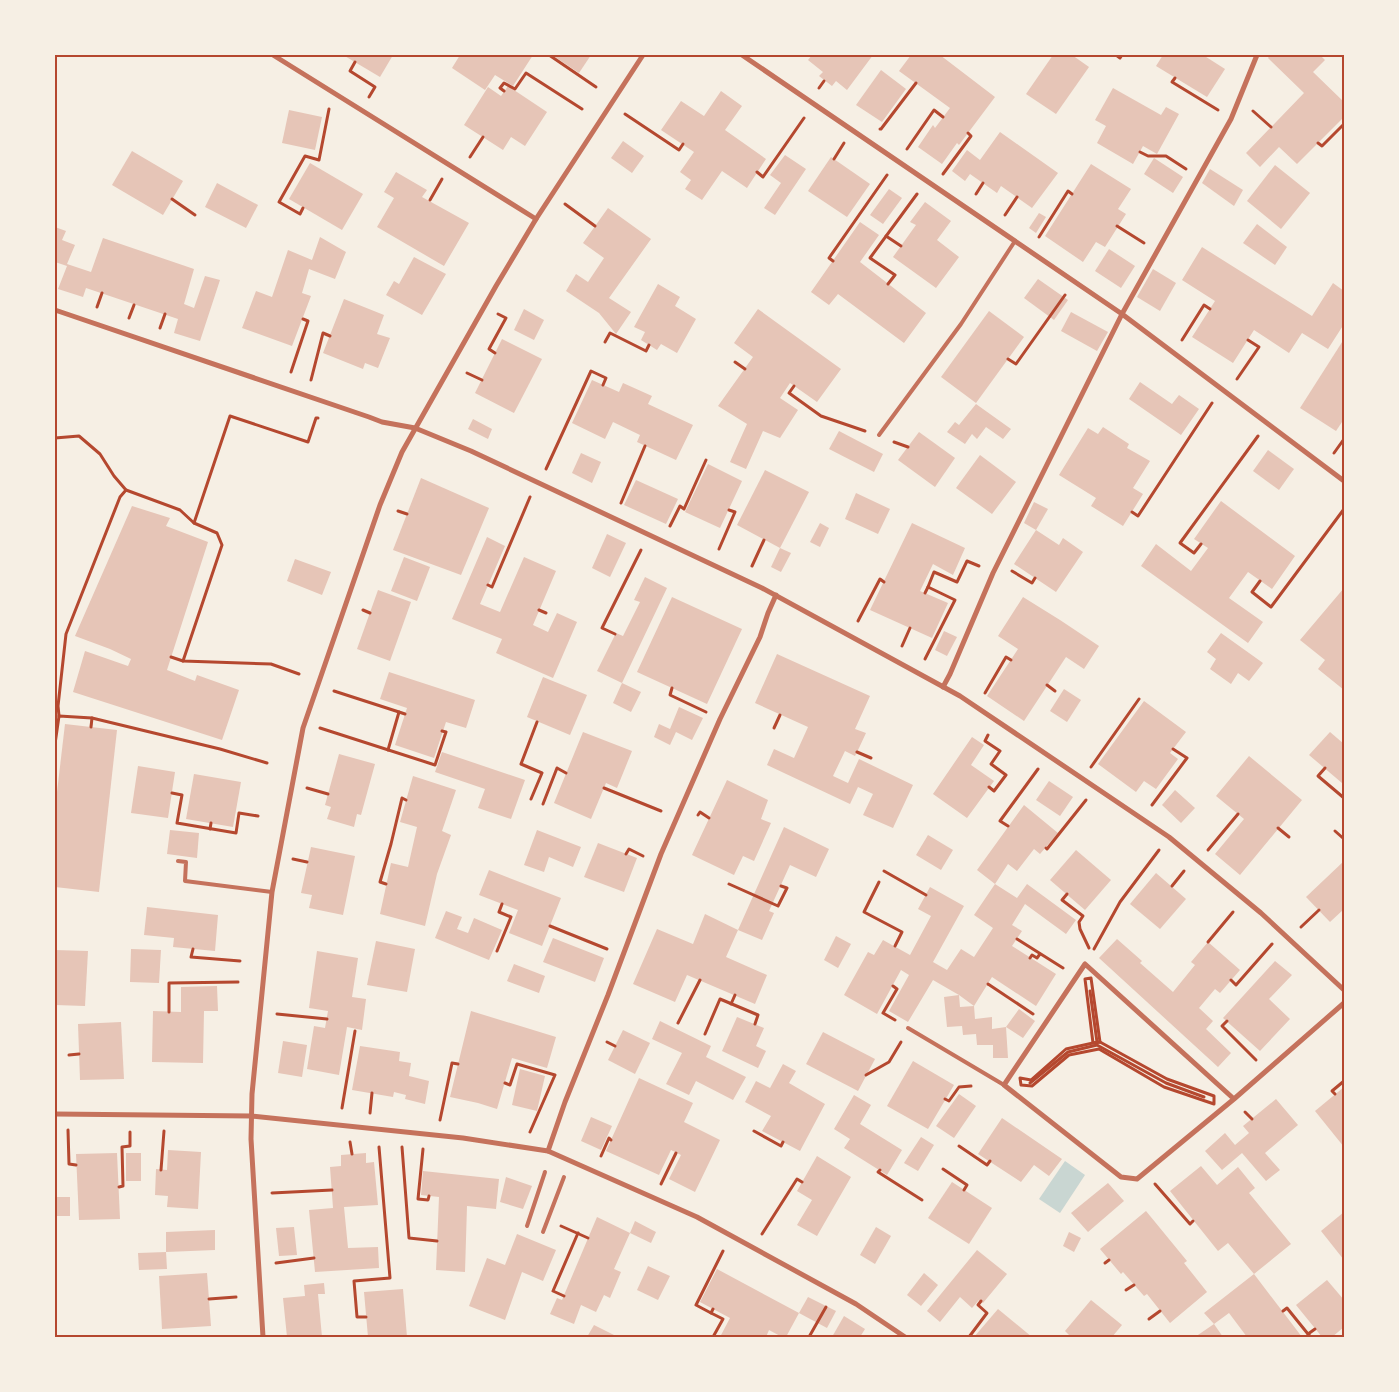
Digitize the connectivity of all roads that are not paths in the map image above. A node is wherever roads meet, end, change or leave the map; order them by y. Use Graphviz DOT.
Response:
graph roads {
  1 [pos="273,55"];
  2 [pos="643,55"];
  3 [pos="742,55"];
  4 [pos="1257,55"];
  5 [pos="536,219"];
  6 [pos="1015,241"];
  7 [pos="55,310"];
  8 [pos="1122,314"];
  9 [pos="415,428"];
  10 [pos="879,435"];
  11 [pos="1344,480"];
  12 [pos="776,596"];
  13 [pos="943,687"];
  14 [pos="178,861"];
  15 [pos="272,892"];
  16 [pos="1344,990"];
  17 [pos="1344,1003"];
  18 [pos="908,1028"];
  19 [pos="1004,1085"];
  20 [pos="1234,1099"];
  21 [pos="55,1114"];
  22 [pos="251,1116"];
  23 [pos="548,1152"];
  24 [pos="545,1172"];
  25 [pos="564,1177"];
  26 [pos="527,1226"];
  27 [pos="543,1232"];
  28 [pos="263,1337"];
  29 [pos="905,1337"];
  1 -- 5 [label="street"];
  2 -- 5 [label="street"];
  3 -- 6 [label="street"];
  4 -- 8 [label="street"];
  5 -- 9 [label="street"];
  6 -- 8 [label="street"];
  6 -- 10 [label="lane"];
  7 -- 9 [label="street"];
  8 -- 11 [label="street"];
  8 -- 13 [label="street"];
  9 -- 12 [label="street"];
  9 -- 15 [label="street"];
  12 -- 13 [label="street"];
  12 -- 23 [label="street"];
  13 -- 16 [label="street"];
  14 -- 15 [label="lane"];
  15 -- 22 [label="street"];
  17 -- 20 [label="street"];
  18 -- 19 [label="lane"];
  19 -- 20 [label="street"];
  19 -- 20 [label="street"];
  21 -- 22 [label="street"];
  22 -- 23 [label="street"];
  22 -- 28 [label="street"];
  23 -- 29 [label="street"];
  24 -- 26 [label="lane"];
  25 -- 27 [label="lane"];
}
